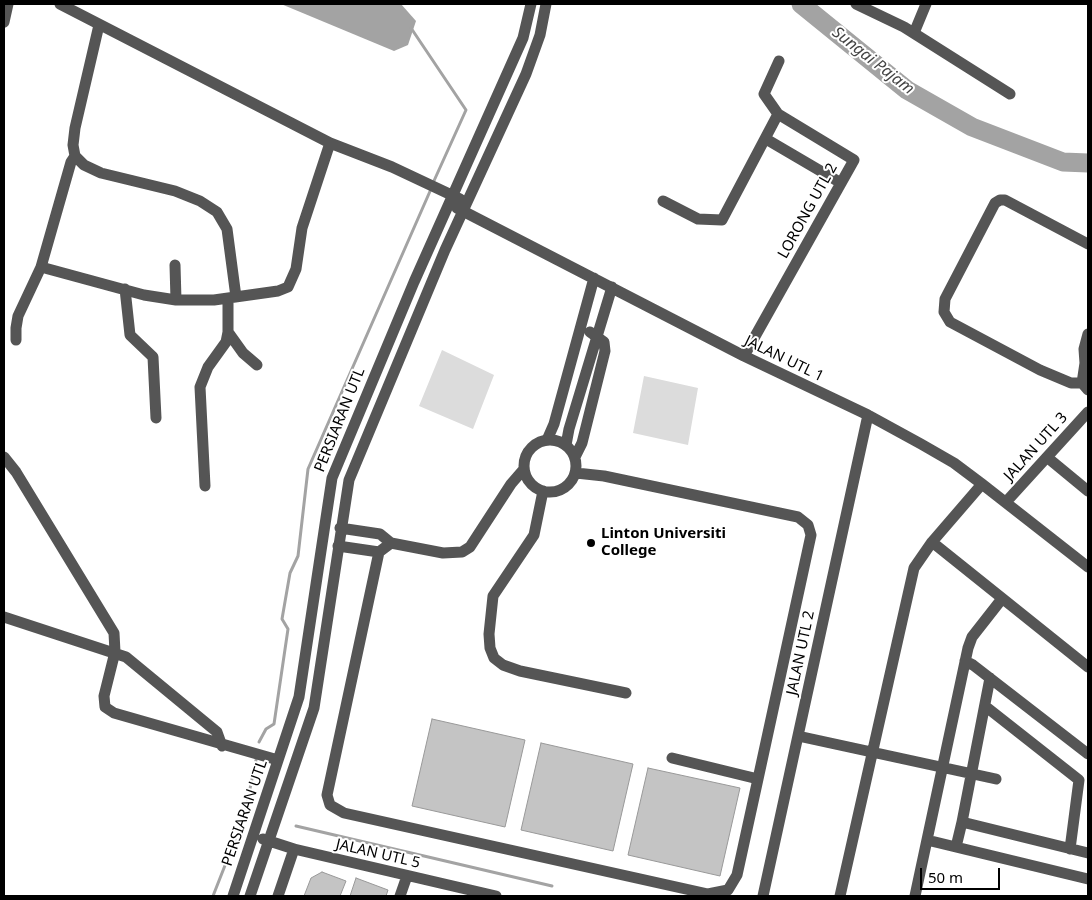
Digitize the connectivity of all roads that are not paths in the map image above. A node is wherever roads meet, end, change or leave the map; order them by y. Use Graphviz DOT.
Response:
graph roads {
  1 [pos="8,4"];
  2 [pos="60,4"];
  3 [pos="531,4"];
  4 [pos="546,4"];
  5 [pos="856,4"];
  6 [pos="926,4"];
  7 [pos="4,22"];
  8 [pos="99,25"];
  9 [pos="914,33"];
  10 [pos="779,61"];
  11 [pos="1010,94"];
  12 [pos="778,114"];
  13 [pos="766,139"];
  14 [pos="330,143"];
  15 [pos="75,156"];
  16 [pos="841,183"];
  17 [pos="452,200"];
  18 [pos="663,201"];
  19 [pos="465,206"];
  20 [pos="1088,244"];
  21 [pos="175,265"];
  22 [pos="41,266"];
  23 [pos="594,278"];
  24 [pos="612,288"];
  25 [pos="125,289"];
  26 [pos="232,297"];
  27 [pos="176,300"];
  28 [pos="581,329"];
  29 [pos="228,332"];
  30 [pos="1088,334"];
  31 [pos="596,335"];
  32 [pos="16,340"];
  33 [pos="744,356"];
  34 [pos="257,365"];
  35 [pos="1085,386"];
  36 [pos="1088,412"];
  37 [pos="868,415"];
  38 [pos="156,418"];
  39 [pos="547,440"];
  40 [pos="566,445"];
  41 [pos="4,457"];
  42 [pos="575,457"];
  43 [pos="1048,458"];
  44 [pos="524,469"];
  45 [pos="576,473"];
  46 [pos="982,484"];
  47 [pos="205,486"];
  48 [pos="543,491"];
  49 [pos="1088,491"];
  50 [pos="1006,502"];
  51 [pos="340,528"];
  52 [pos="932,542"];
  53 [pos="391,543"];
  54 [pos="338,546"];
  55 [pos="379,552"];
  56 [pos="1088,567"];
  57 [pos="1001,600"];
  58 [pos="4,617"];
  59 [pos="115,652"];
  60 [pos="965,661"];
  61 [pos="1088,668"];
  62 [pos="990,678"];
  63 [pos="626,693"];
  64 [pos="985,706"];
  65 [pos="798,736"];
  66 [pos="222,746"];
  67 [pos="873,752"];
  68 [pos="1088,754"];
  69 [pos="672,758"];
  70 [pos="278,760"];
  71 [pos="944,767"];
  72 [pos="972,773"];
  73 [pos="758,779"];
  74 [pos="996,779"];
  75 [pos="1084,784"];
  76 [pos="962,822"];
  77 [pos="254,835"];
  78 [pos="927,840"];
  79 [pos="269,841"];
  80 [pos="956,847"];
  81 [pos="294,849"];
  82 [pos="1070,849"];
  83 [pos="1088,854"];
  84 [pos="407,876"];
  85 [pos="1088,879"];
  86 [pos="844,895"];
  87 [pos="233,896"];
  88 [pos="250,896"];
  89 [pos="278,896"];
  90 [pos="400,896"];
  91 [pos="496,896"];
  92 [pos="763,896"];
  93 [pos="915,896"];
  1 -- 7 [label="street"];
  2 -- 8 [label="street, JALAN UTL 1"];
  3 -- 17 [label="street, PERSIARAN UTL"];
  4 -- 19 [label="street, PERSIARAN UTL"];
  5 -- 9 [label="street"];
  6 -- 9 [label="street"];
  8 -- 14 [label="street, JALAN UTL 1"];
  8 -- 15 [label="street"];
  9 -- 11 [label="street"];
  10 -- 12 [label="street"];
  12 -- 13 [label="street"];
  12 -- 16 [label="street, LORONG UTL 2"];
  13 -- 16 [label="street"];
  13 -- 18 [label="street"];
  14 -- 17 [label="street, JALAN UTL 1"];
  14 -- 26 [label="street"];
  15 -- 22 [label="street"];
  15 -- 26 [label="street"];
  16 -- 33 [label="street, LORONG UTL 2"];
  17 -- 19 [label="street, JALAN UTL 1"];
  17 -- 70 [label="street, PERSIARAN UTL"];
  19 -- 23 [label="street, JALAN UTL 1"];
  19 -- 51 [label="street, PERSIARAN UTL"];
  20 -- 35 [label="street"];
  21 -- 27 [label="street"];
  22 -- 25 [label="street"];
  22 -- 32 [label="street"];
  23 -- 24 [label="street, JALAN UTL 1"];
  23 -- 28 [label="street"];
  24 -- 31 [label="street"];
  24 -- 33 [label="street, JALAN UTL 1"];
  25 -- 27 [label="street"];
  25 -- 38 [label="street"];
  26 -- 27 [label="street"];
  26 -- 29 [label="street"];
  28 -- 31 [label="street"];
  28 -- 39 [label="street"];
  29 -- 34 [label="street"];
  29 -- 47 [label="street"];
  30 -- 35 [label="street"];
  31 -- 40 [label="street"];
  31 -- 42 [label="street"];
  33 -- 37 [label="street, JALAN UTL 1"];
  36 -- 43 [label="street, JALAN UTL 3"];
  37 -- 46 [label="street, JALAN UTL 1"];
  37 -- 65 [label="street, JALAN UTL 2"];
  39 -- 40 [label="street"];
  39 -- 44 [label="street"];
  40 -- 42 [label="street"];
  41 -- 59 [label="street"];
  42 -- 45 [label="street"];
  43 -- 49 [label="street"];
  43 -- 50 [label="street, JALAN UTL 3"];
  44 -- 48 [label="street"];
  44 -- 53 [label="street"];
  45 -- 48 [label="street"];
  45 -- 73 [label="street"];
  46 -- 50 [label="street, JALAN UTL 1"];
  46 -- 52 [label="street"];
  48 -- 63 [label="street"];
  50 -- 56 [label="street, JALAN UTL 1"];
  51 -- 53 [label="street"];
  51 -- 54 [label="street, PERSIARAN UTL"];
  52 -- 57 [label="street"];
  52 -- 67 [label="street"];
  53 -- 55 [label="street"];
  54 -- 55 [label="street"];
  54 -- 79 [label="street, PERSIARAN UTL"];
  55 -- 73 [label="street"];
  57 -- 60 [label="street"];
  57 -- 61 [label="street"];
  58 -- 59 [label="street"];
  59 -- 66 [label="street"];
  59 -- 66 [label="street"];
  60 -- 62 [label="street"];
  60 -- 71 [label="street"];
  62 -- 64 [label="street"];
  62 -- 68 [label="street"];
  64 -- 72 [label="street"];
  64 -- 75 [label="street"];
  65 -- 67 [label="street"];
  65 -- 92 [label="street, JALAN UTL 2"];
  66 -- 70 [label="street"];
  67 -- 71 [label="street"];
  67 -- 86 [label="street"];
  69 -- 73 [label="street"];
  70 -- 77 [label="street, PERSIARAN UTL"];
  71 -- 72 [label="street"];
  71 -- 78 [label="street"];
  72 -- 74 [label="street"];
  72 -- 76 [label="street"];
  75 -- 82 [label="street"];
  76 -- 80 [label="street"];
  76 -- 82 [label="street"];
  77 -- 79 [label="street, JALAN UTL 5"];
  77 -- 87 [label="street, PERSIARAN UTL"];
  78 -- 80 [label="street"];
  78 -- 93 [label="street"];
  79 -- 81 [label="street, JALAN UTL 5"];
  79 -- 88 [label="street, PERSIARAN UTL"];
  80 -- 85 [label="street"];
  81 -- 84 [label="street, JALAN UTL 5"];
  81 -- 89 [label="street"];
  82 -- 83 [label="street"];
  84 -- 90 [label="street"];
  84 -- 91 [label="street, JALAN UTL 5"];
}
